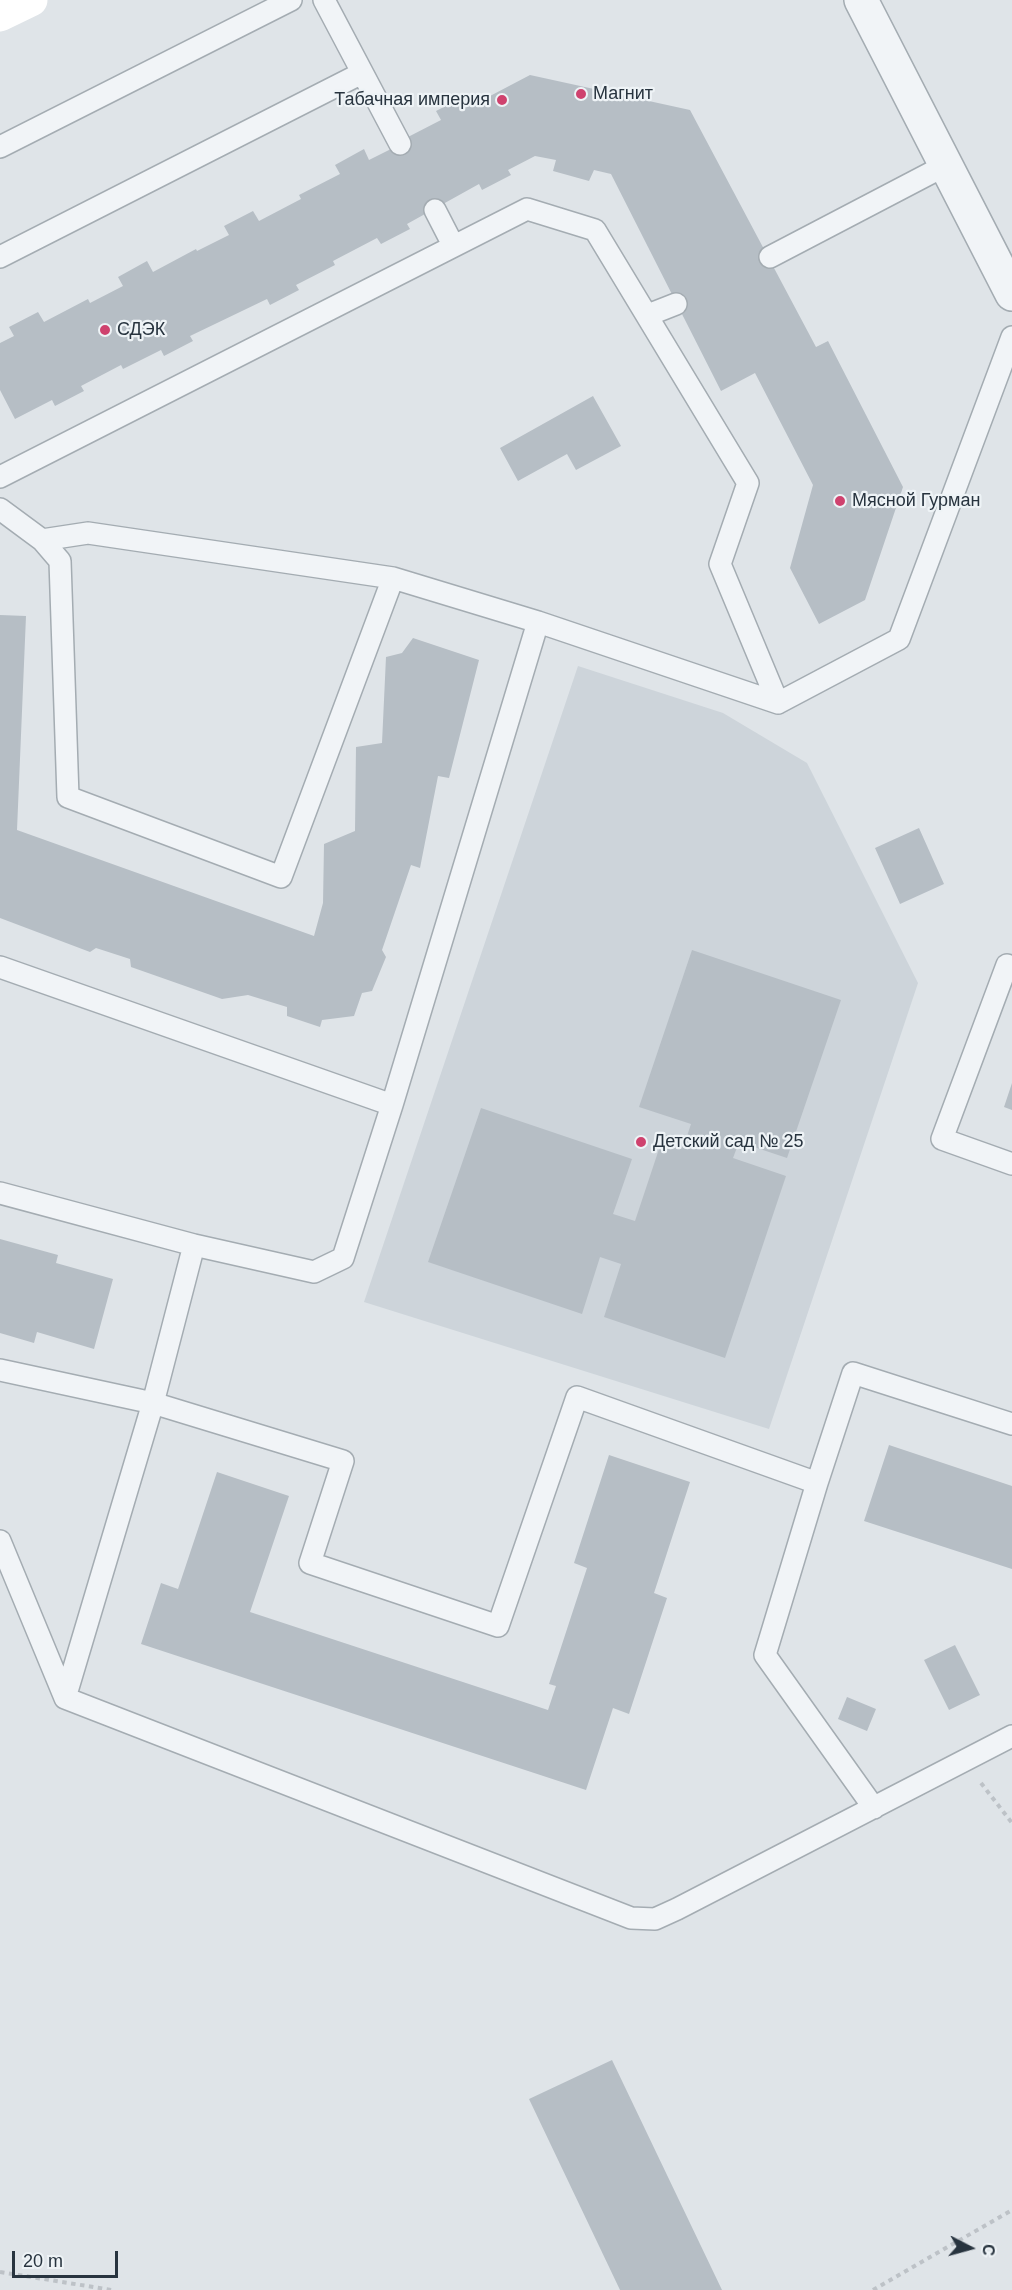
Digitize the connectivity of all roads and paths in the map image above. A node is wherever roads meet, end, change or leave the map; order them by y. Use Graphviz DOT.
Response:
graph roads {
  1 [pos="31,0"];
  2 [pos="291,0"];
  3 [pos="324,0"];
  4 [pos="861,0"];
  5 [pos="0,15"];
  6 [pos="362,73"];
  7 [pos="400,144"];
  8 [pos="0,147"];
  9 [pos="946,165"];
  10 [pos="435,210"];
  11 [pos="453,245"];
  12 [pos="0,257"];
  13 [pos="770,257"];
  14 [pos="1012,294"];
  15 [pos="676,304"];
  16 [pos="648,315"];
  17 [pos="1012,337"];
  18 [pos="0,477"];
  19 [pos="0,510"];
  20 [pos="42,540"];
  21 [pos="393,578"];
  22 [pos="538,622"];
  23 [pos="778,703"];
  24 [pos="0,967"];
  25 [pos="1012,967"];
  26 [pos="392,1105"];
  27 [pos="1012,1164"];
  28 [pos="0,1193"];
  29 [pos="194,1245"];
  30 [pos="0,1370"];
  31 [pos="153,1403"];
  32 [pos="1012,1424"];
  33 [pos="817,1483"];
  34 [pos="0,1540"];
  35 [pos="65,1698"];
  36 [pos="1012,1736"];
  37 [pos="964,1761"];
  38 [pos="874,1808"];
  39 [pos="1012,1822"];
  40 [pos="1012,2210"];
  41 [pos="0,2272"];
  42 [pos="112,2290"];
  43 [pos="873,2290"];
  1 -- 5 [label="main road"];
  2 -- 8 [label="lane"];
  3 -- 6 [label="lane"];
  4 -- 9 [label="street"];
  6 -- 7 [label="lane"];
  6 -- 12 [label="lane"];
  9 -- 13 [label="lane"];
  9 -- 14 [label="street"];
  10 -- 11 [label="lane"];
  11 -- 16 [label="lane"];
  11 -- 18 [label="lane"];
  15 -- 16 [label="lane"];
  16 -- 23 [label="lane"];
  17 -- 23 [label="lane"];
  19 -- 20 [label="lane"];
  20 -- 21 [label="lane"];
  20 -- 21 [label="lane"];
  21 -- 22 [label="lane"];
  22 -- 23 [label="lane"];
  22 -- 26 [label="lane"];
  24 -- 26 [label="lane"];
  25 -- 27 [label="lane"];
  26 -- 29 [label="lane"];
  28 -- 29 [label="lane"];
  29 -- 31 [label="lane"];
  30 -- 31 [label="lane"];
  31 -- 33 [label="lane"];
  31 -- 35 [label="lane"];
  32 -- 33 [label="lane"];
  33 -- 38 [label="lane"];
  34 -- 35 [label="lane"];
  35 -- 38 [label="lane"];
  36 -- 37 [label="lane"];
  37 -- 38 [label="lane"];
  37 -- 39 [label="path"];
  40 -- 43 [label="path"];
  41 -- 42 [label="path"];
}
